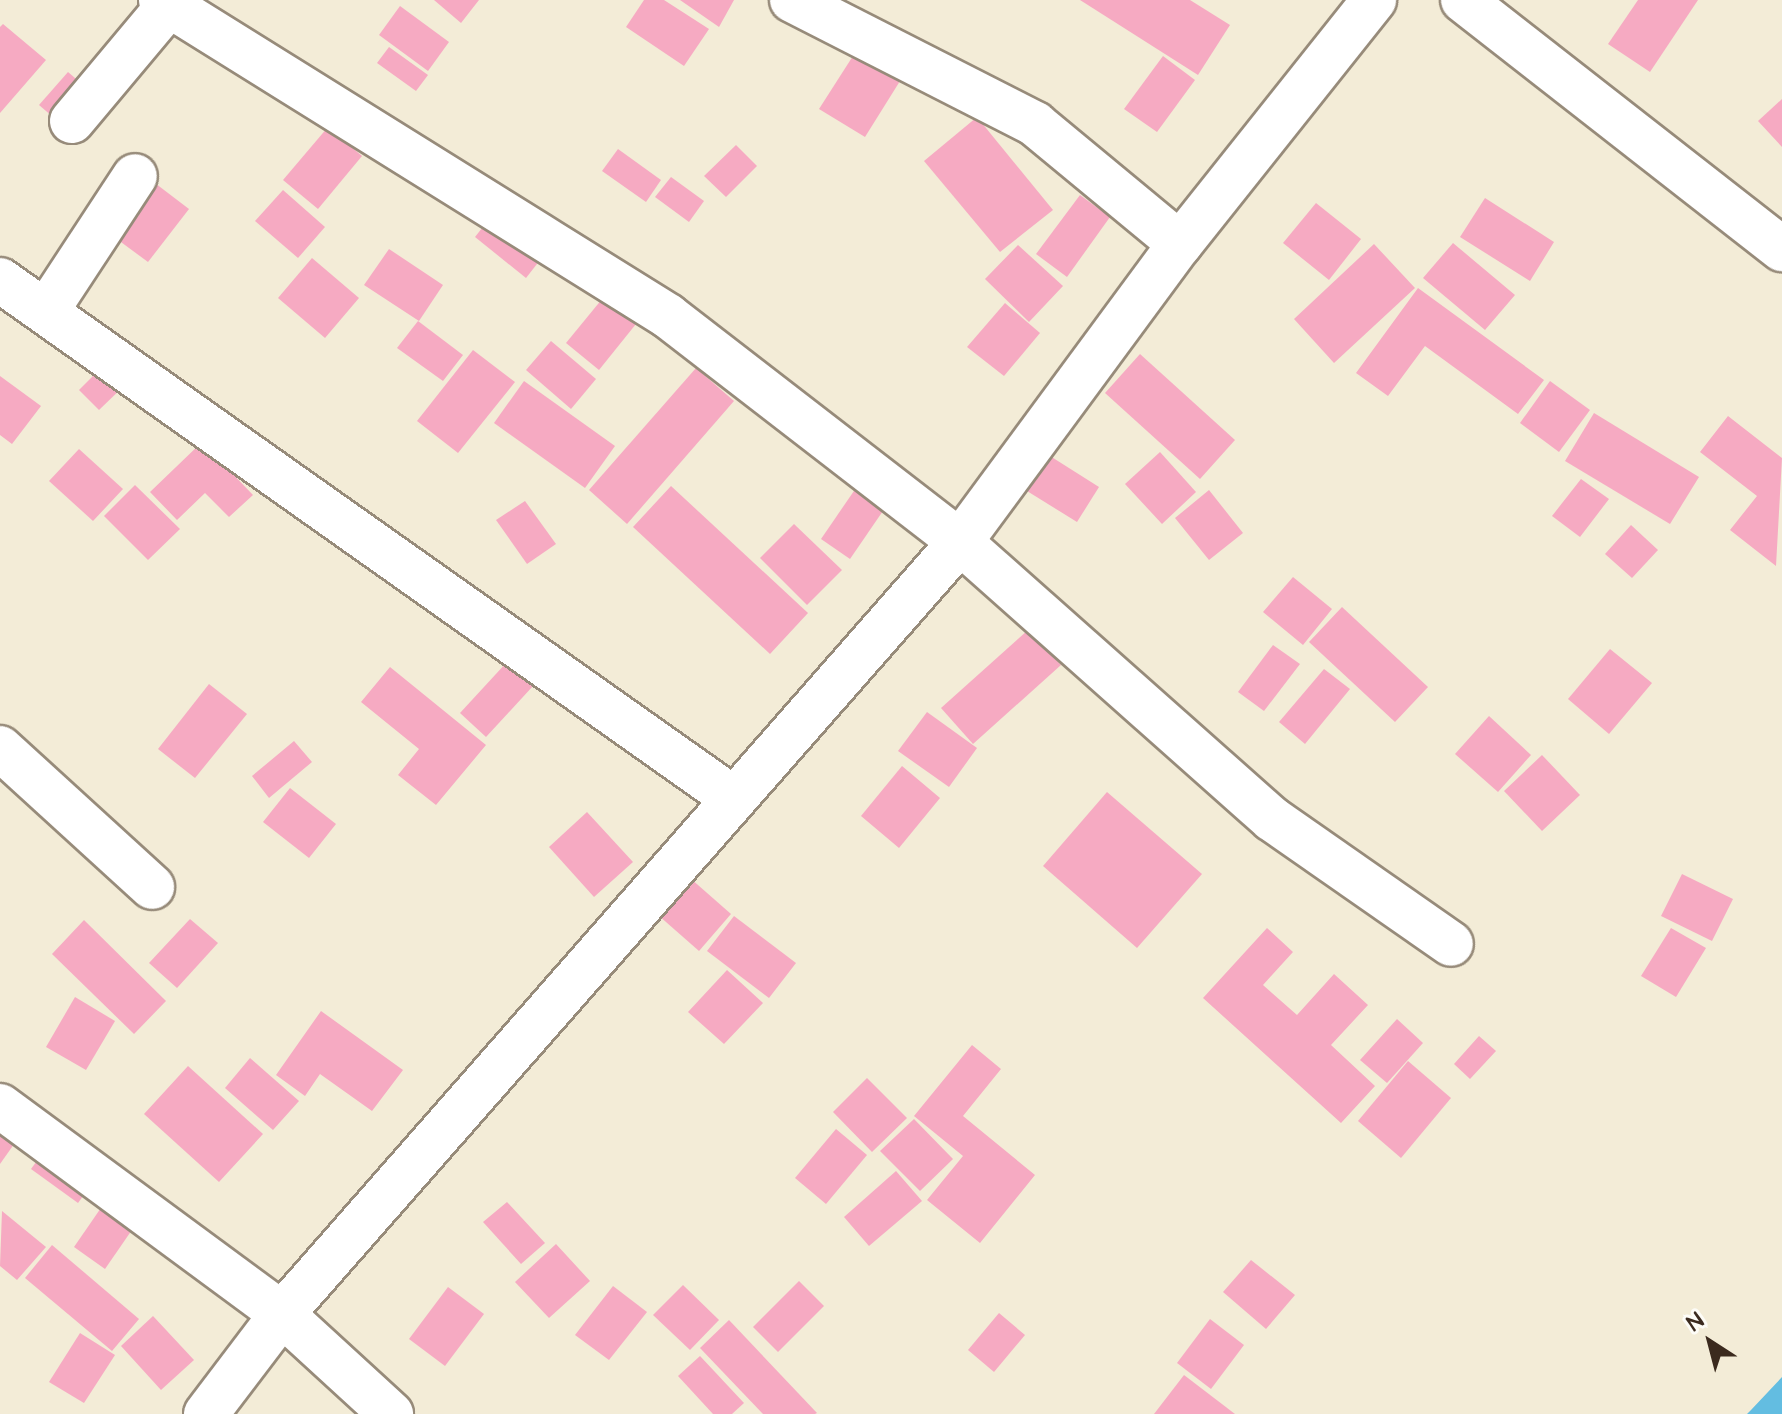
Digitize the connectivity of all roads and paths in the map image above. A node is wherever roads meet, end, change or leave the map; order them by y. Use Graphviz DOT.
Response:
graph roads {
  1 [pos="792,0"];
  2 [pos="1374,0"];
  3 [pos="1463,0"];
  4 [pos="168,2"];
  5 [pos="72,121"];
  6 [pos="135,176"];
  7 [pos="1180,244"];
  8 [pos="1782,249"];
  9 [pos="0,280"];
  10 [pos="47,310"];
  11 [pos="960,542"];
  12 [pos="0,748"];
  13 [pos="734,799"];
  14 [pos="152,887"];
  15 [pos="1451,944"];
  16 [pos="0,1106"];
  17 [pos="282,1314"];
  18 [pos="206,1414"];
  19 [pos="391,1414"];
  1 -- 7 [label="street"];
  2 -- 7 [label="street"];
  3 -- 8 [label="street"];
  4 -- 5 [label="street"];
  4 -- 11 [label="street"];
  6 -- 10 [label="street"];
  7 -- 11 [label="street"];
  9 -- 10 [label="street"];
  10 -- 13 [label="street"];
  11 -- 13 [label="street"];
  11 -- 15 [label="street"];
  12 -- 14 [label="street"];
  13 -- 17 [label="street"];
  16 -- 17 [label="street"];
  17 -- 18 [label="street"];
  17 -- 19 [label="street"];
}
